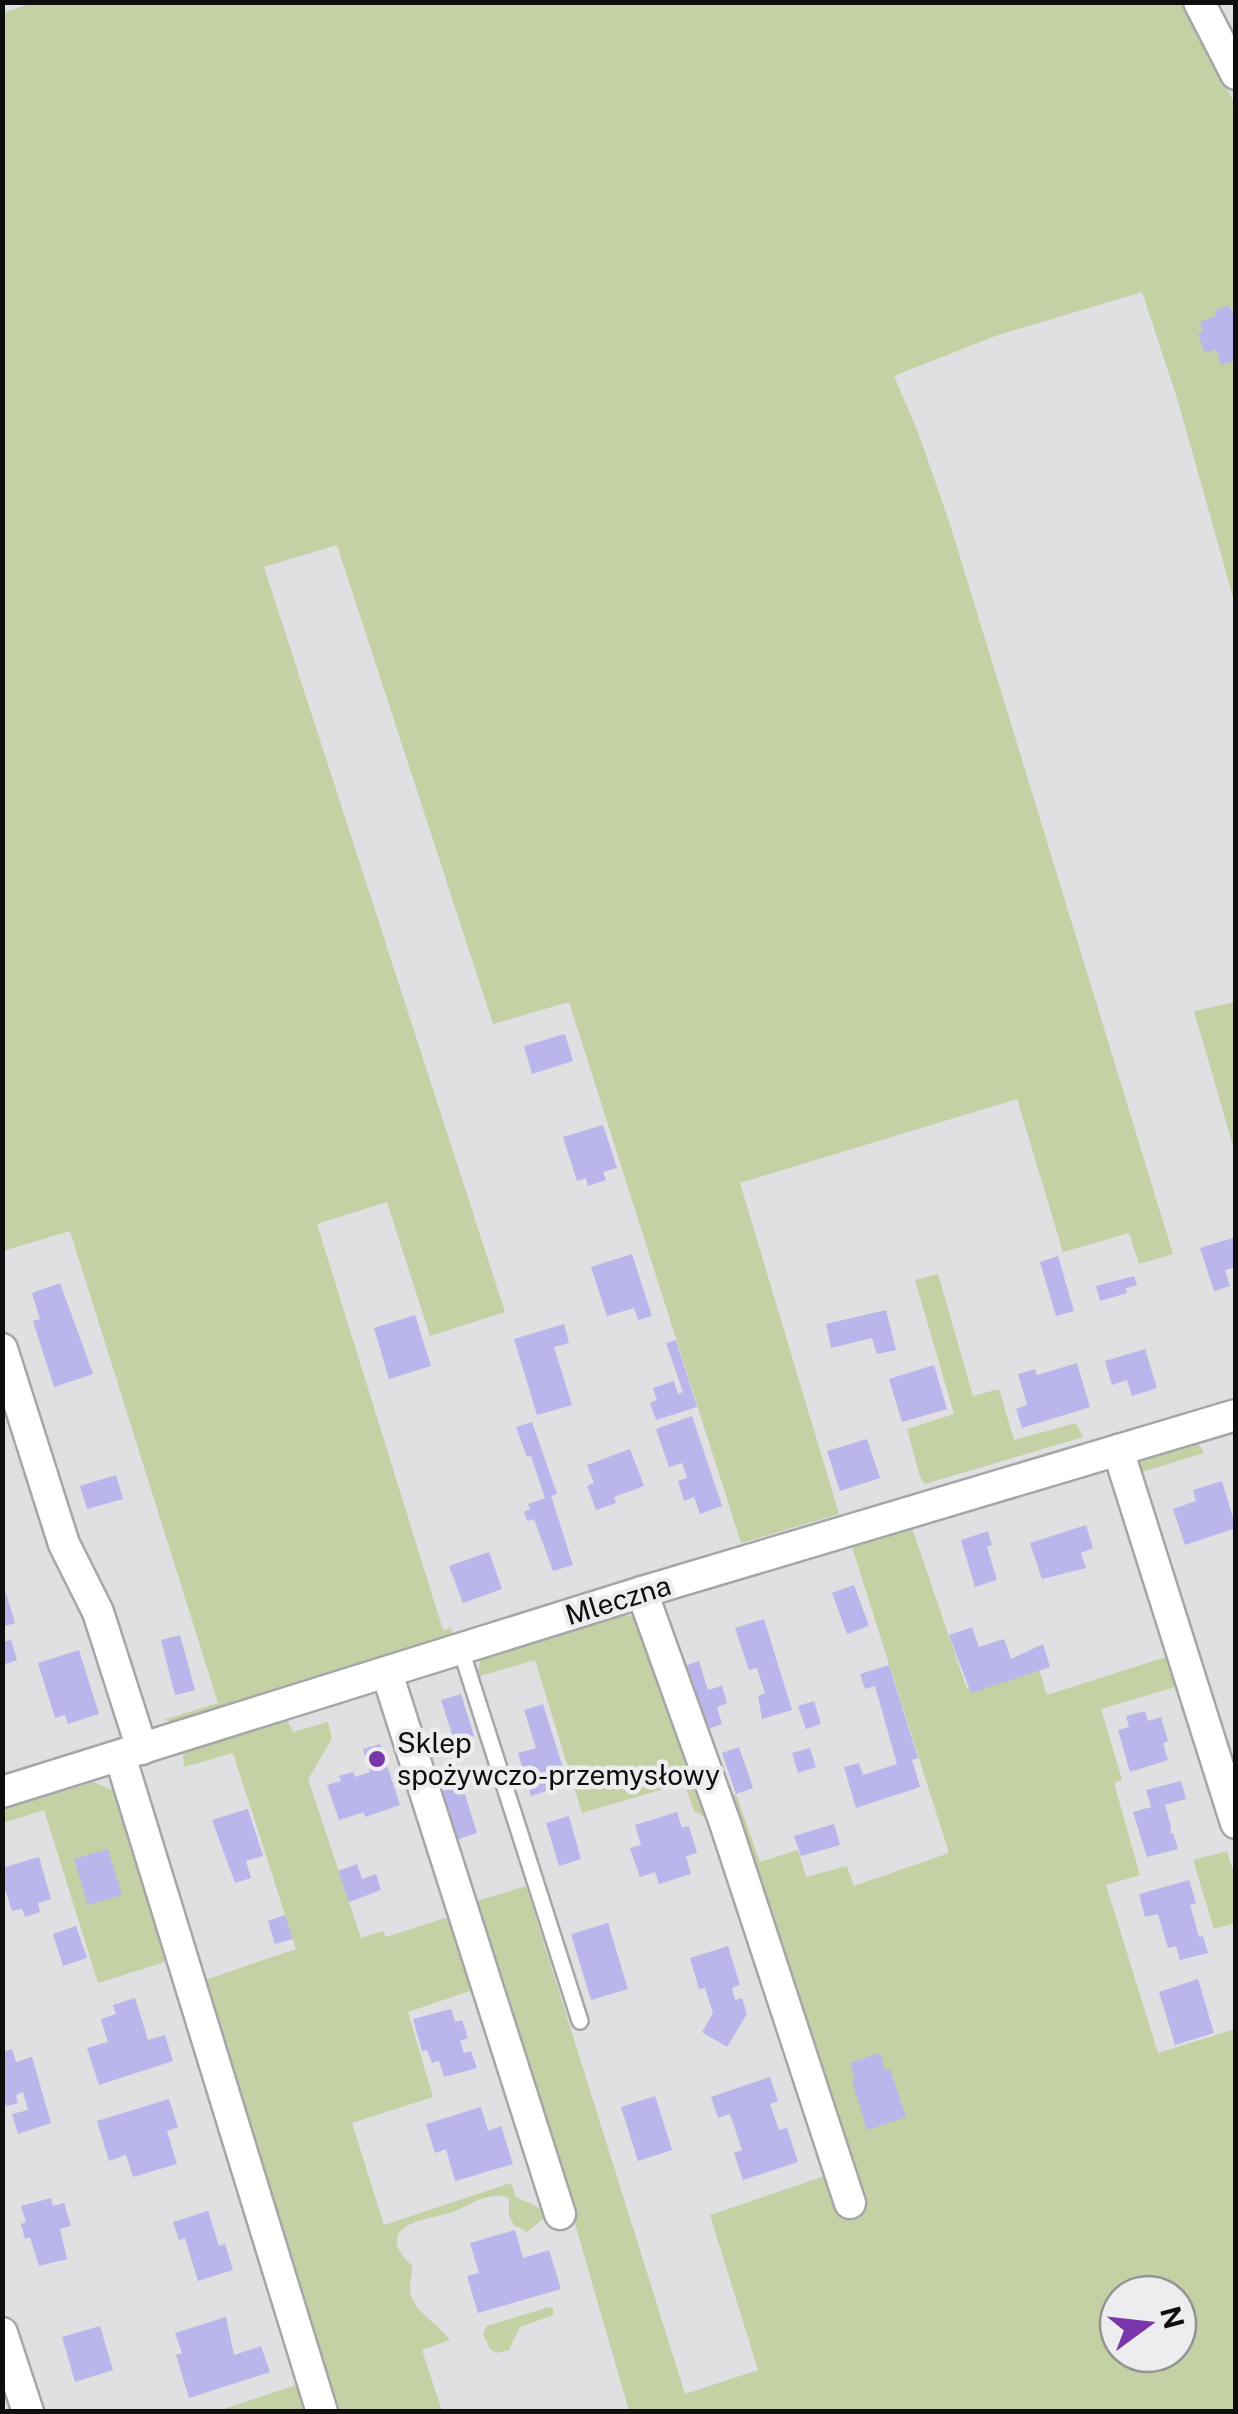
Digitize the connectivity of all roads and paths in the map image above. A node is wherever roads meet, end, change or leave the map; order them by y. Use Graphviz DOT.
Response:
graph roads {
  1 [pos="1200,2"];
  2 [pos="1236,74"];
  3 [pos="2,1349"];
  4 [pos="1234,1421"];
  5 [pos="1118,1450"];
  6 [pos="642,1592"];
  7 [pos="461,1650"];
  8 [pos="387,1673"];
  9 [pos="131,1752"];
  10 [pos="2,1792"];
  11 [pos="1236,1823"];
  12 [pos="580,2022"];
  13 [pos="850,2203"];
  14 [pos="560,2214"];
  15 [pos="2,2333"];
  16 [pos="28,2412"];
  17 [pos="322,2412"];
  1 -- 2 [label="street"];
  3 -- 9 [label="street"];
  4 -- 5 [label="street, Mleczna"];
  5 -- 6 [label="street, Mleczna"];
  5 -- 11 [label="street"];
  6 -- 7 [label="street, Mleczna"];
  6 -- 13 [label="street"];
  7 -- 8 [label="street, Mleczna"];
  7 -- 12 [label="lane"];
  8 -- 9 [label="street, Mleczna"];
  8 -- 14 [label="street"];
  9 -- 10 [label="street, Mleczna"];
  9 -- 17 [label="street"];
  15 -- 16 [label="street"];
}
